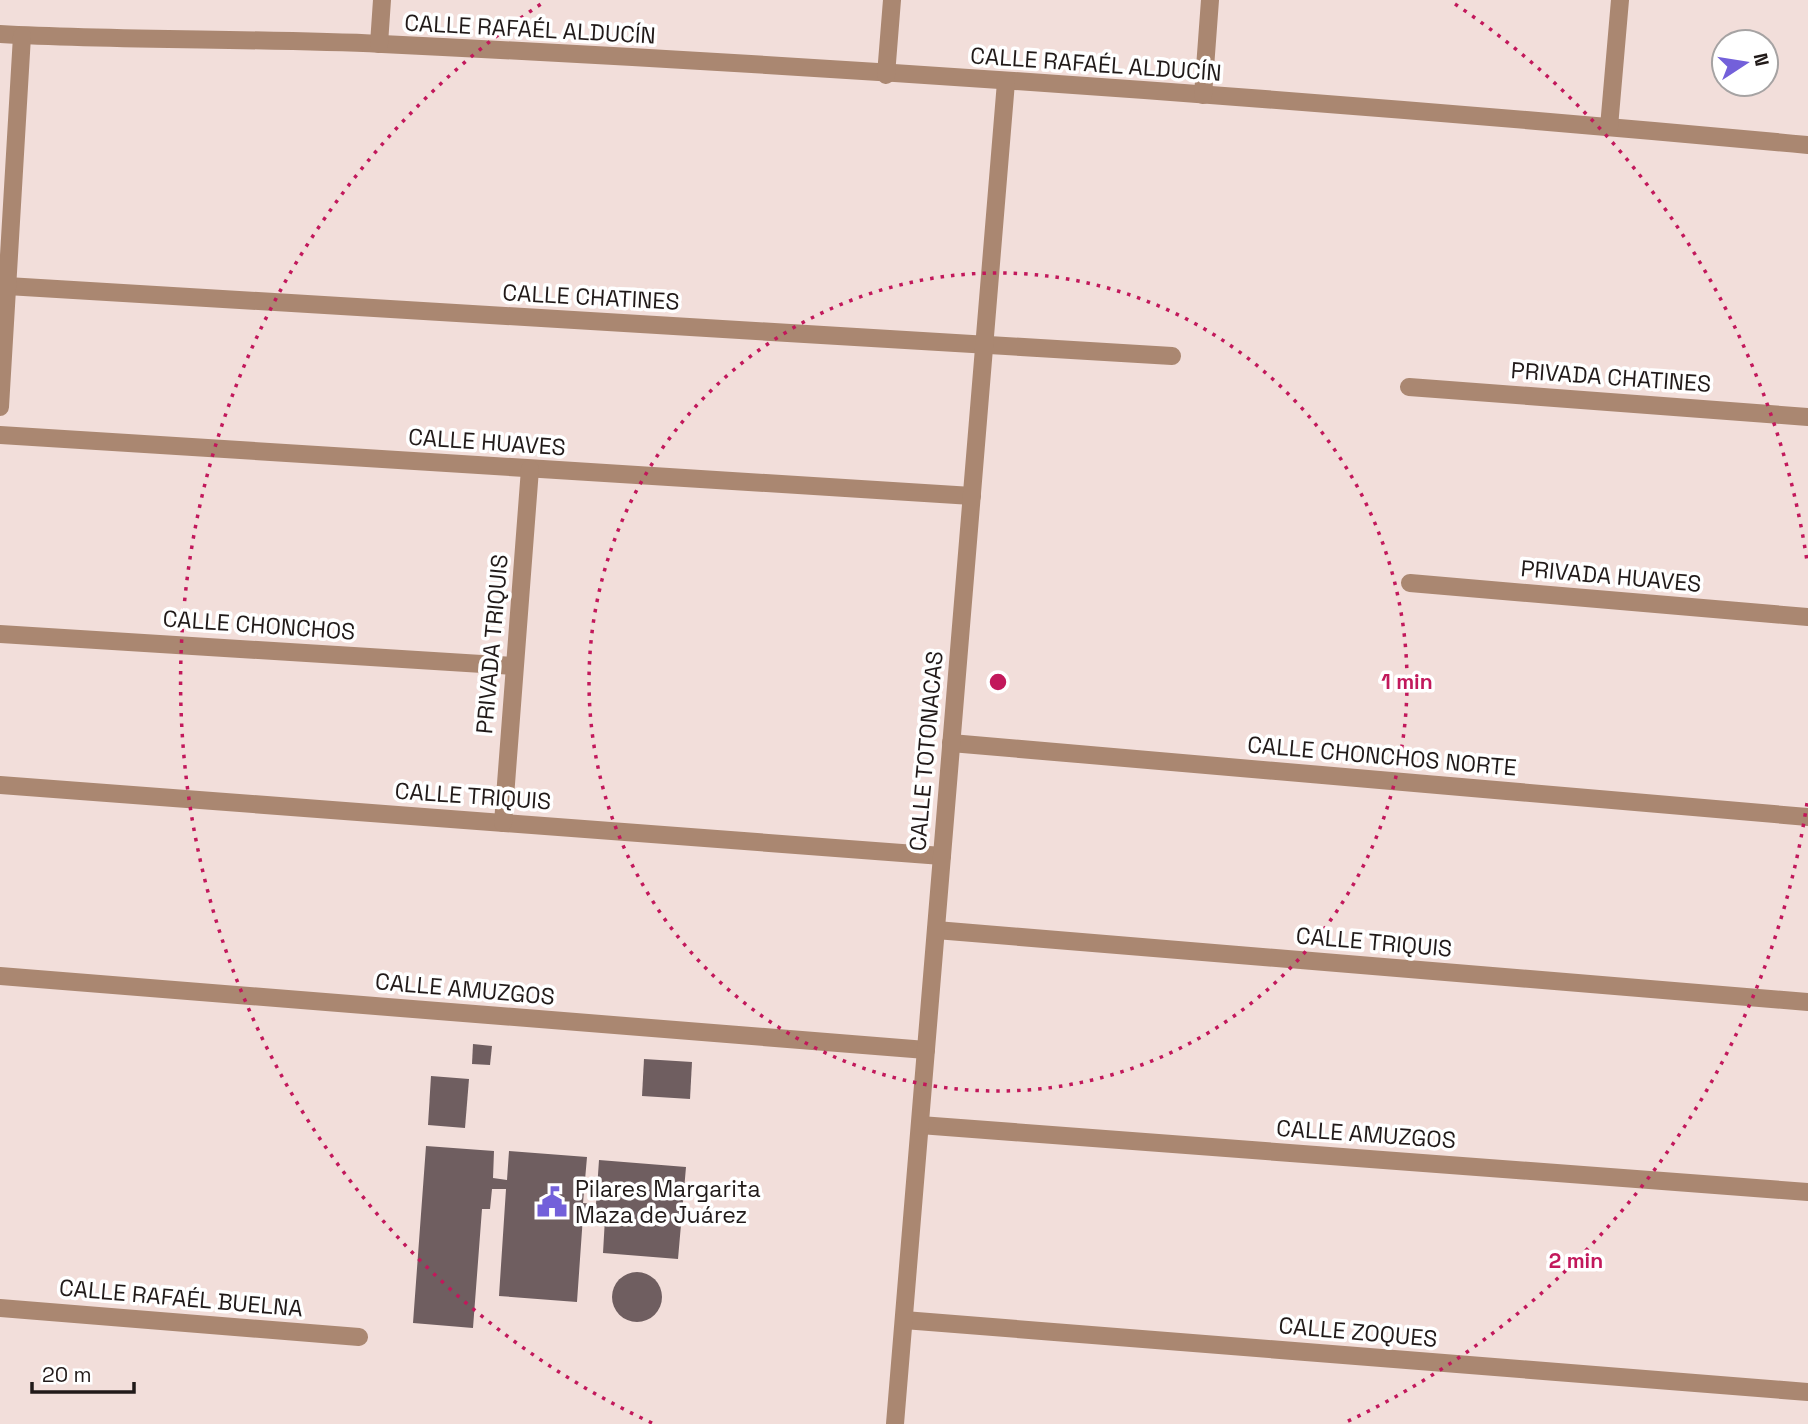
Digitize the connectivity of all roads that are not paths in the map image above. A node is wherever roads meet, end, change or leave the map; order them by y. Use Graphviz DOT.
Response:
graph roads {
  1 [pos="382,0"];
  2 [pos="892,0"];
  3 [pos="1210,0"];
  4 [pos="1620,0"];
  5 [pos="0,34"];
  6 [pos="22,36"];
  7 [pos="379,44"];
  8 [pos="886,75"];
  9 [pos="1006,82"];
  10 [pos="1203,95"];
  11 [pos="1609,127"];
  12 [pos="1808,145"];
  13 [pos="7,286"];
  14 [pos="984,345"];
  15 [pos="1172,356"];
  16 [pos="1409,387"];
  17 [pos="0,407"];
  18 [pos="1808,417"];
  19 [pos="0,435"];
  20 [pos="530,470"];
  21 [pos="972,496"];
  22 [pos="1410,583"];
  23 [pos="1808,617"];
  24 [pos="0,634"];
  25 [pos="514,666"];
  26 [pos="951,743"];
  27 [pos="0,785"];
  28 [pos="1808,817"];
  29 [pos="503,822"];
  30 [pos="942,856"];
  31 [pos="936,930"];
  32 [pos="0,976"];
  33 [pos="1808,1002"];
  34 [pos="926,1050"];
  35 [pos="920,1125"];
  36 [pos="1808,1192"];
  37 [pos="0,1308"];
  38 [pos="904,1320"];
  39 [pos="359,1337"];
  40 [pos="1808,1392"];
  41 [pos="895,1424"];
  1 -- 7 [label="street"];
  2 -- 8 [label="street"];
  3 -- 10 [label="street"];
  4 -- 11 [label="street"];
  5 -- 6 [label="street, CALLE RAFAÉL ALDUCÍN"];
  6 -- 7 [label="street, CALLE RAFAÉL ALDUCÍN"];
  6 -- 13 [label="street"];
  7 -- 8 [label="street, CALLE RAFAÉL ALDUCÍN"];
  8 -- 9 [label="street, CALLE RAFAÉL ALDUCÍN"];
  9 -- 10 [label="street, CALLE RAFAÉL ALDUCÍN"];
  9 -- 14 [label="street, CALLE TOTONACAS"];
  10 -- 11 [label="street, CALLE RAFAÉL ALDUCÍN"];
  11 -- 12 [label="street, CALLE RAFAÉL ALDUCÍN"];
  13 -- 14 [label="street, CALLE CHATINES"];
  13 -- 17 [label="street"];
  14 -- 15 [label="street, CALLE CHATINES"];
  14 -- 21 [label="street, CALLE TOTONACAS"];
  16 -- 18 [label="street, PRIVADA CHATINES"];
  19 -- 20 [label="street, CALLE HUAVES"];
  20 -- 21 [label="street, CALLE HUAVES"];
  20 -- 25 [label="street, PRIVADA TRIQUIS"];
  21 -- 26 [label="street, CALLE TOTONACAS"];
  22 -- 23 [label="street, PRIVADA HUAVES"];
  24 -- 25 [label="street, CALLE CHONCHOS"];
  25 -- 29 [label="street, PRIVADA TRIQUIS"];
  26 -- 28 [label="street, CALLE CHONCHOS NORTE"];
  26 -- 30 [label="street, CALLE TOTONACAS"];
  27 -- 29 [label="street, CALLE TRIQUIS"];
  29 -- 30 [label="street, CALLE TRIQUIS"];
  30 -- 31 [label="street, CALLE TOTONACAS"];
  31 -- 33 [label="street, CALLE TRIQUIS"];
  31 -- 34 [label="street, CALLE TOTONACAS"];
  32 -- 34 [label="street, CALLE AMUZGOS"];
  34 -- 35 [label="street, CALLE TOTONACAS"];
  35 -- 36 [label="street, CALLE AMUZGOS"];
  35 -- 38 [label="street, CALLE TOTONACAS"];
  37 -- 39 [label="street, CALLE RAFAÉL BUELNA"];
  38 -- 40 [label="street, CALLE ZOQUES"];
  38 -- 41 [label="street, CALLE TOTONACAS"];
}
